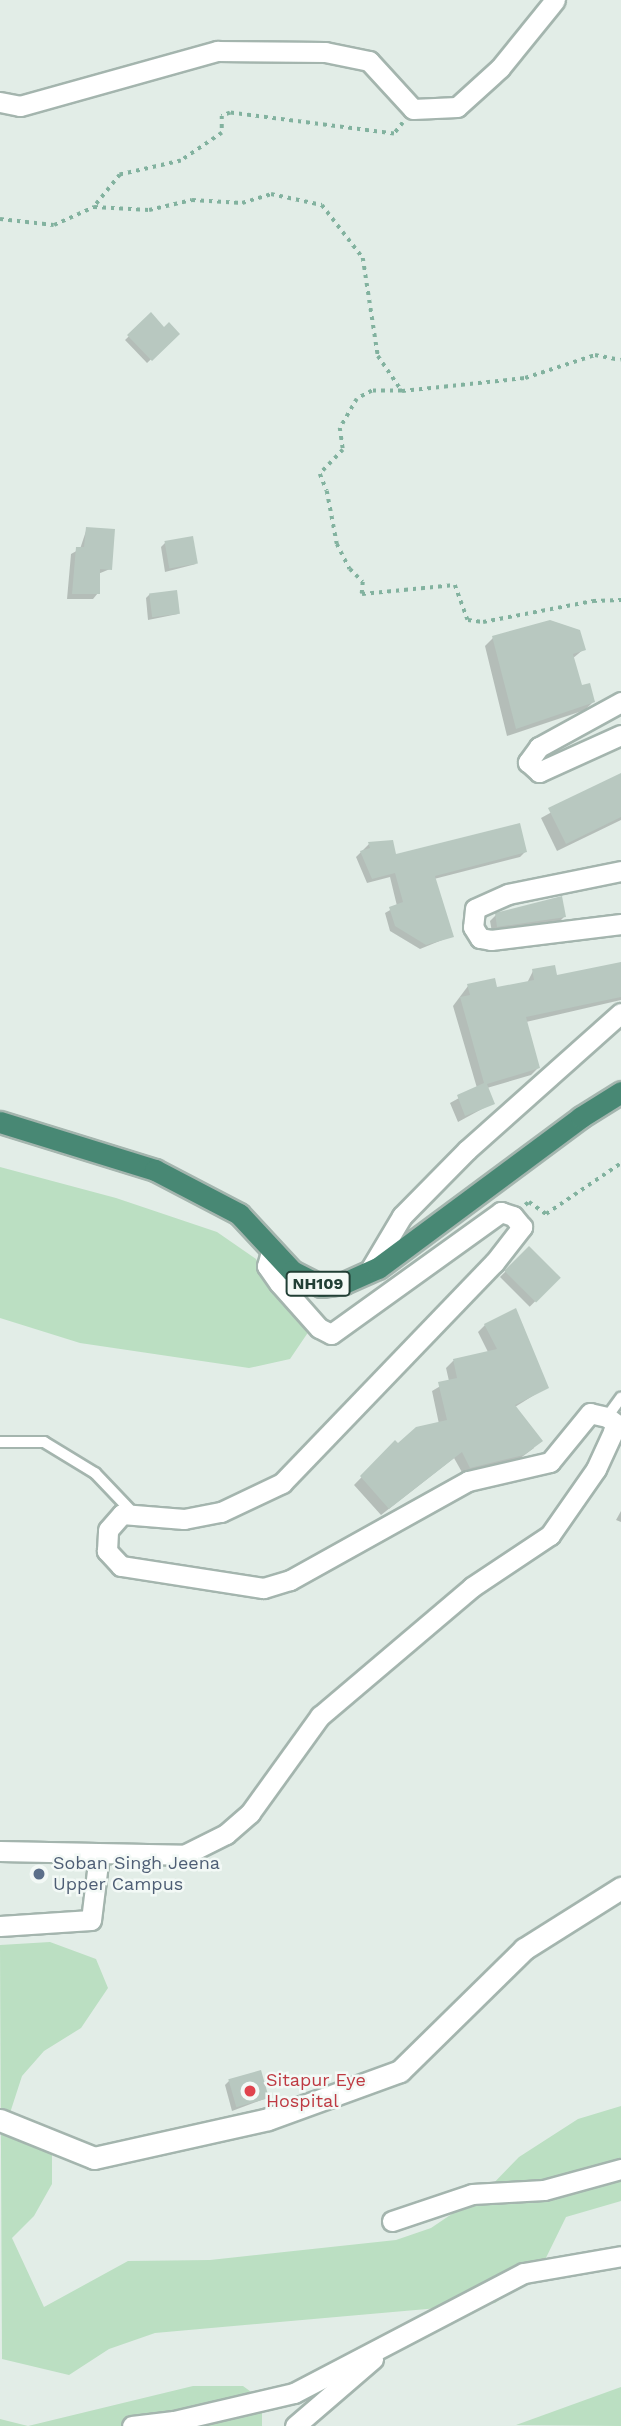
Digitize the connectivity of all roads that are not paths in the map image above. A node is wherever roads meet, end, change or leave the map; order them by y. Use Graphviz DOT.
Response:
graph roads {
  1 [pos="555,0"];
  2 [pos="0,102"];
  3 [pos="621,702"];
  4 [pos="621,735"];
  5 [pos="621,872"];
  6 [pos="621,924"];
  7 [pos="621,1013"];
  8 [pos="621,1092"];
  9 [pos="0,1122"];
  10 [pos="271,1252"];
  11 [pos="368,1273"];
  12 [pos="621,1398"];
  13 [pos="607,1416"];
  14 [pos="0,1442"];
  15 [pos="134,1515"];
  16 [pos="0,1851"];
  17 [pos="99,1855"];
  18 [pos="621,1888"];
  19 [pos="0,1926"];
  20 [pos="0,2120"];
  21 [pos="621,2169"];
  22 [pos="392,2221"];
  23 [pos="621,2256"];
  24 [pos="406,2331"];
  25 [pos="132,2426"];
  26 [pos="295,2426"];
  1 -- 2 [label="street"];
  3 -- 4 [label="street"];
  5 -- 6 [label="street"];
  7 -- 11 [label="street"];
  8 -- 11 [label="highway, NH109"];
  9 -- 10 [label="highway, NH109"];
  10 -- 11 [label="highway, NH109"];
  10 -- 15 [label="street"];
  12 -- 13 [label="lane"];
  13 -- 15 [label="street"];
  13 -- 17 [label="street"];
  14 -- 15 [label="lane"];
  16 -- 17 [label="street"];
  17 -- 19 [label="street"];
  18 -- 20 [label="main road"];
  21 -- 22 [label="street"];
  23 -- 24 [label="street"];
  24 -- 25 [label="street"];
  24 -- 26 [label="street"];
}
